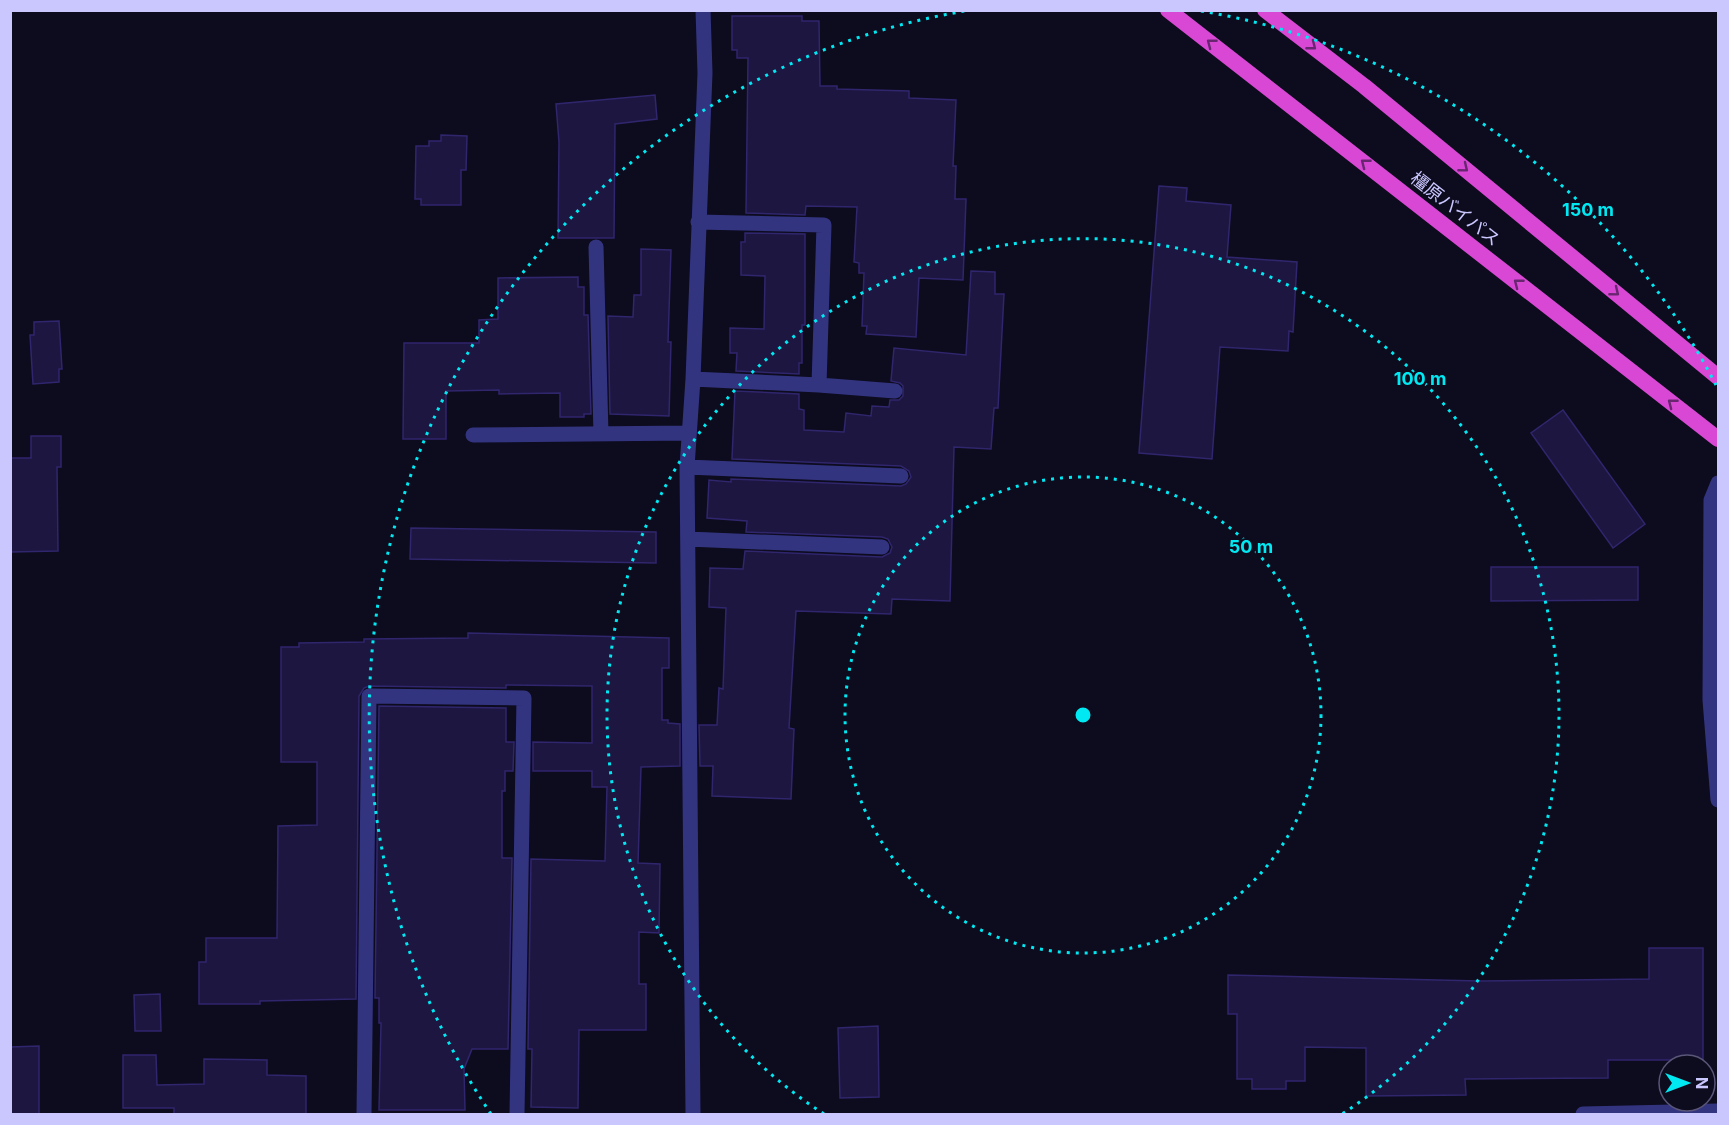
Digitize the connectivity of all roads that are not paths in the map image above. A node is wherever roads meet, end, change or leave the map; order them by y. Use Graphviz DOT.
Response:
graph roads {
  1 [pos="703,10"];
  2 [pos="1168,10"];
  3 [pos="1265,10"];
  4 [pos="698,222"];
  5 [pos="596,247"];
  6 [pos="1719,377"];
  7 [pos="693,379"];
  8 [pos="819,385"];
  9 [pos="895,391"];
  10 [pos="689,433"];
  11 [pos="601,434"];
  12 [pos="473,435"];
  13 [pos="1719,438"];
  14 [pos="687,466"];
  15 [pos="902,476"];
  16 [pos="1719,483"];
  17 [pos="688,540"];
  18 [pos="882,547"];
  19 [pos="1719,800"];
  20 [pos="1657,1113"];
  21 [pos="364,1114"];
  22 [pos="517,1114"];
  23 [pos="693,1114"];
  24 [pos="1583,1114"];
  1 -- 4 [label="street"];
  13 -- 2 [label="highway, 橿原バイパス, one-way"];
  3 -- 6 [label="highway, 橿原バイパス, one-way"];
  4 -- 7 [label="street"];
  4 -- 8 [label="street"];
  5 -- 11 [label="street"];
  7 -- 8 [label="street"];
  7 -- 10 [label="street"];
  8 -- 9 [label="street"];
  10 -- 11 [label="street"];
  10 -- 14 [label="street"];
  11 -- 12 [label="street"];
  14 -- 15 [label="street"];
  14 -- 17 [label="street"];
  16 -- 19 [label="street"];
  17 -- 18 [label="street"];
  17 -- 23 [label="street"];
  20 -- 24 [label="street"];
  21 -- 22 [label="street"];
}
